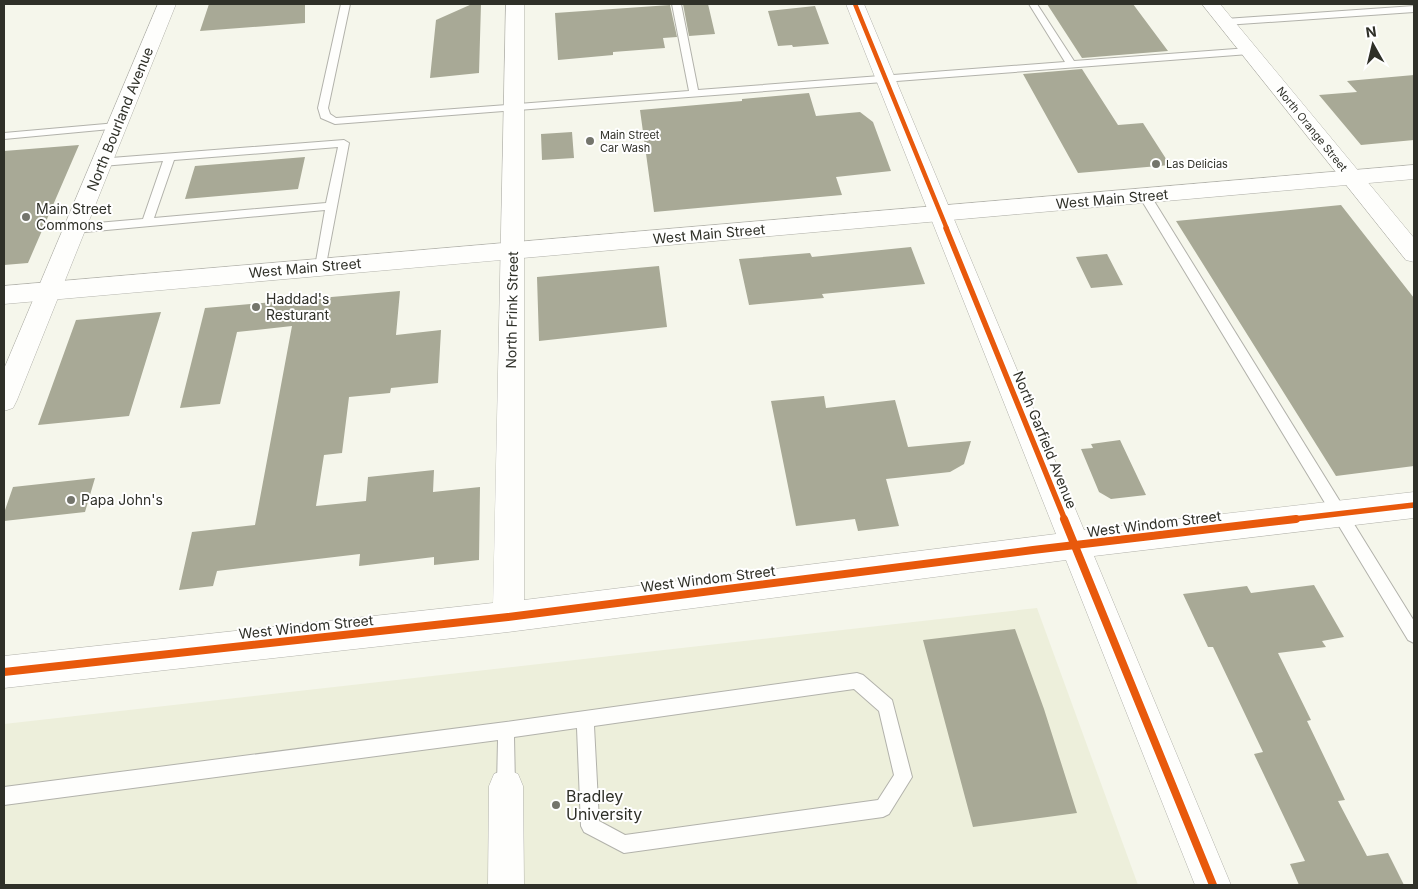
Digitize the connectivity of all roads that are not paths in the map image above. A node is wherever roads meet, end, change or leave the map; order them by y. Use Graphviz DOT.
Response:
graph roads {
  1 [pos="167,4"];
  2 [pos="345,4"];
  3 [pos="515,4"];
  4 [pos="676,4"];
  5 [pos="855,4"];
  6 [pos="1033,4"];
  7 [pos="1210,4"];
  8 [pos="1414,9"];
  9 [pos="1225,22"];
  10 [pos="1249,51"];
  11 [pos="1071,64"];
  12 [pos="886,78"];
  13 [pos="694,93"];
  14 [pos="514,108"];
  15 [pos="117,126"];
  16 [pos="4,136"];
  17 [pos="170,156"];
  18 [pos="102,162"];
  19 [pos="1414,172"];
  20 [pos="1352,178"];
  21 [pos="1145,196"];
  22 [pos="331,206"];
  23 [pos="940,214"];
  24 [pos="147,223"];
  25 [pos="74,229"];
  26 [pos="512,250"];
  27 [pos="1414,254"];
  28 [pos="321,267"];
  29 [pos="50,291"];
  30 [pos="4,295"];
  31 [pos="4,400"];
  32 [pos="1414,506"];
  33 [pos="1341,514"];
  34 [pos="1074,546"];
  35 [pos="508,617"];
  36 [pos="1414,635"];
  37 [pos="4,672"];
  38 [pos="585,719"];
  39 [pos="506,730"];
  40 [pos="506,786"];
  41 [pos="4,796"];
  42 [pos="506,885"];
  43 [pos="1213,885"];
  1 -- 15 [label="street, North Bourland Avenue"];
  2 -- 14 [label="lane"];
  3 -- 14 [label="street, North Frink Street"];
  4 -- 13 [label="lane"];
  5 -- 12 [label="street, North Garfield Avenue"];
  6 -- 11 [label="lane"];
  7 -- 9 [label="street, North Orange Street"];
  8 -- 9 [label="lane"];
  9 -- 10 [label="street, North Orange Street"];
  10 -- 11 [label="lane"];
  10 -- 20 [label="street, North Orange Street"];
  11 -- 12 [label="lane"];
  12 -- 13 [label="lane"];
  12 -- 23 [label="street, North Garfield Avenue"];
  13 -- 14 [label="lane"];
  14 -- 26 [label="street, North Frink Street"];
  15 -- 16 [label="lane"];
  15 -- 18 [label="street, North Bourland Avenue"];
  17 -- 18 [label="lane"];
  17 -- 22 [label="lane"];
  17 -- 24 [label="lane"];
  18 -- 25 [label="street, North Bourland Avenue"];
  19 -- 20 [label="street, West Main Street"];
  20 -- 21 [label="street, West Main Street"];
  20 -- 27 [label="street, North Orange Street"];
  21 -- 23 [label="street, West Main Street"];
  21 -- 33 [label="lane"];
  22 -- 24 [label="lane"];
  22 -- 28 [label="lane"];
  23 -- 26 [label="street, West Main Street"];
  23 -- 34 [label="street, North Garfield Avenue"];
  24 -- 25 [label="lane"];
  25 -- 29 [label="street, North Bourland Avenue"];
  26 -- 28 [label="street, West Main Street"];
  26 -- 35 [label="street, North Frink Street"];
  28 -- 29 [label="street, West Main Street"];
  29 -- 30 [label="street, West Main Street"];
  29 -- 31 [label="street, North Bourland Avenue"];
  32 -- 33 [label="street, West Windom Street"];
  33 -- 34 [label="street, West Windom Street"];
  33 -- 36 [label="lane"];
  34 -- 35 [label="street, West Windom Street"];
  34 -- 43 [label="street, North Garfield Avenue"];
  35 -- 37 [label="street, West Windom Street"];
  38 -- 38 [label="lane"];
  38 -- 39 [label="lane"];
  39 -- 40 [label="lane"];
  39 -- 41 [label="lane"];
  40 -- 42 [label="street"];
}
